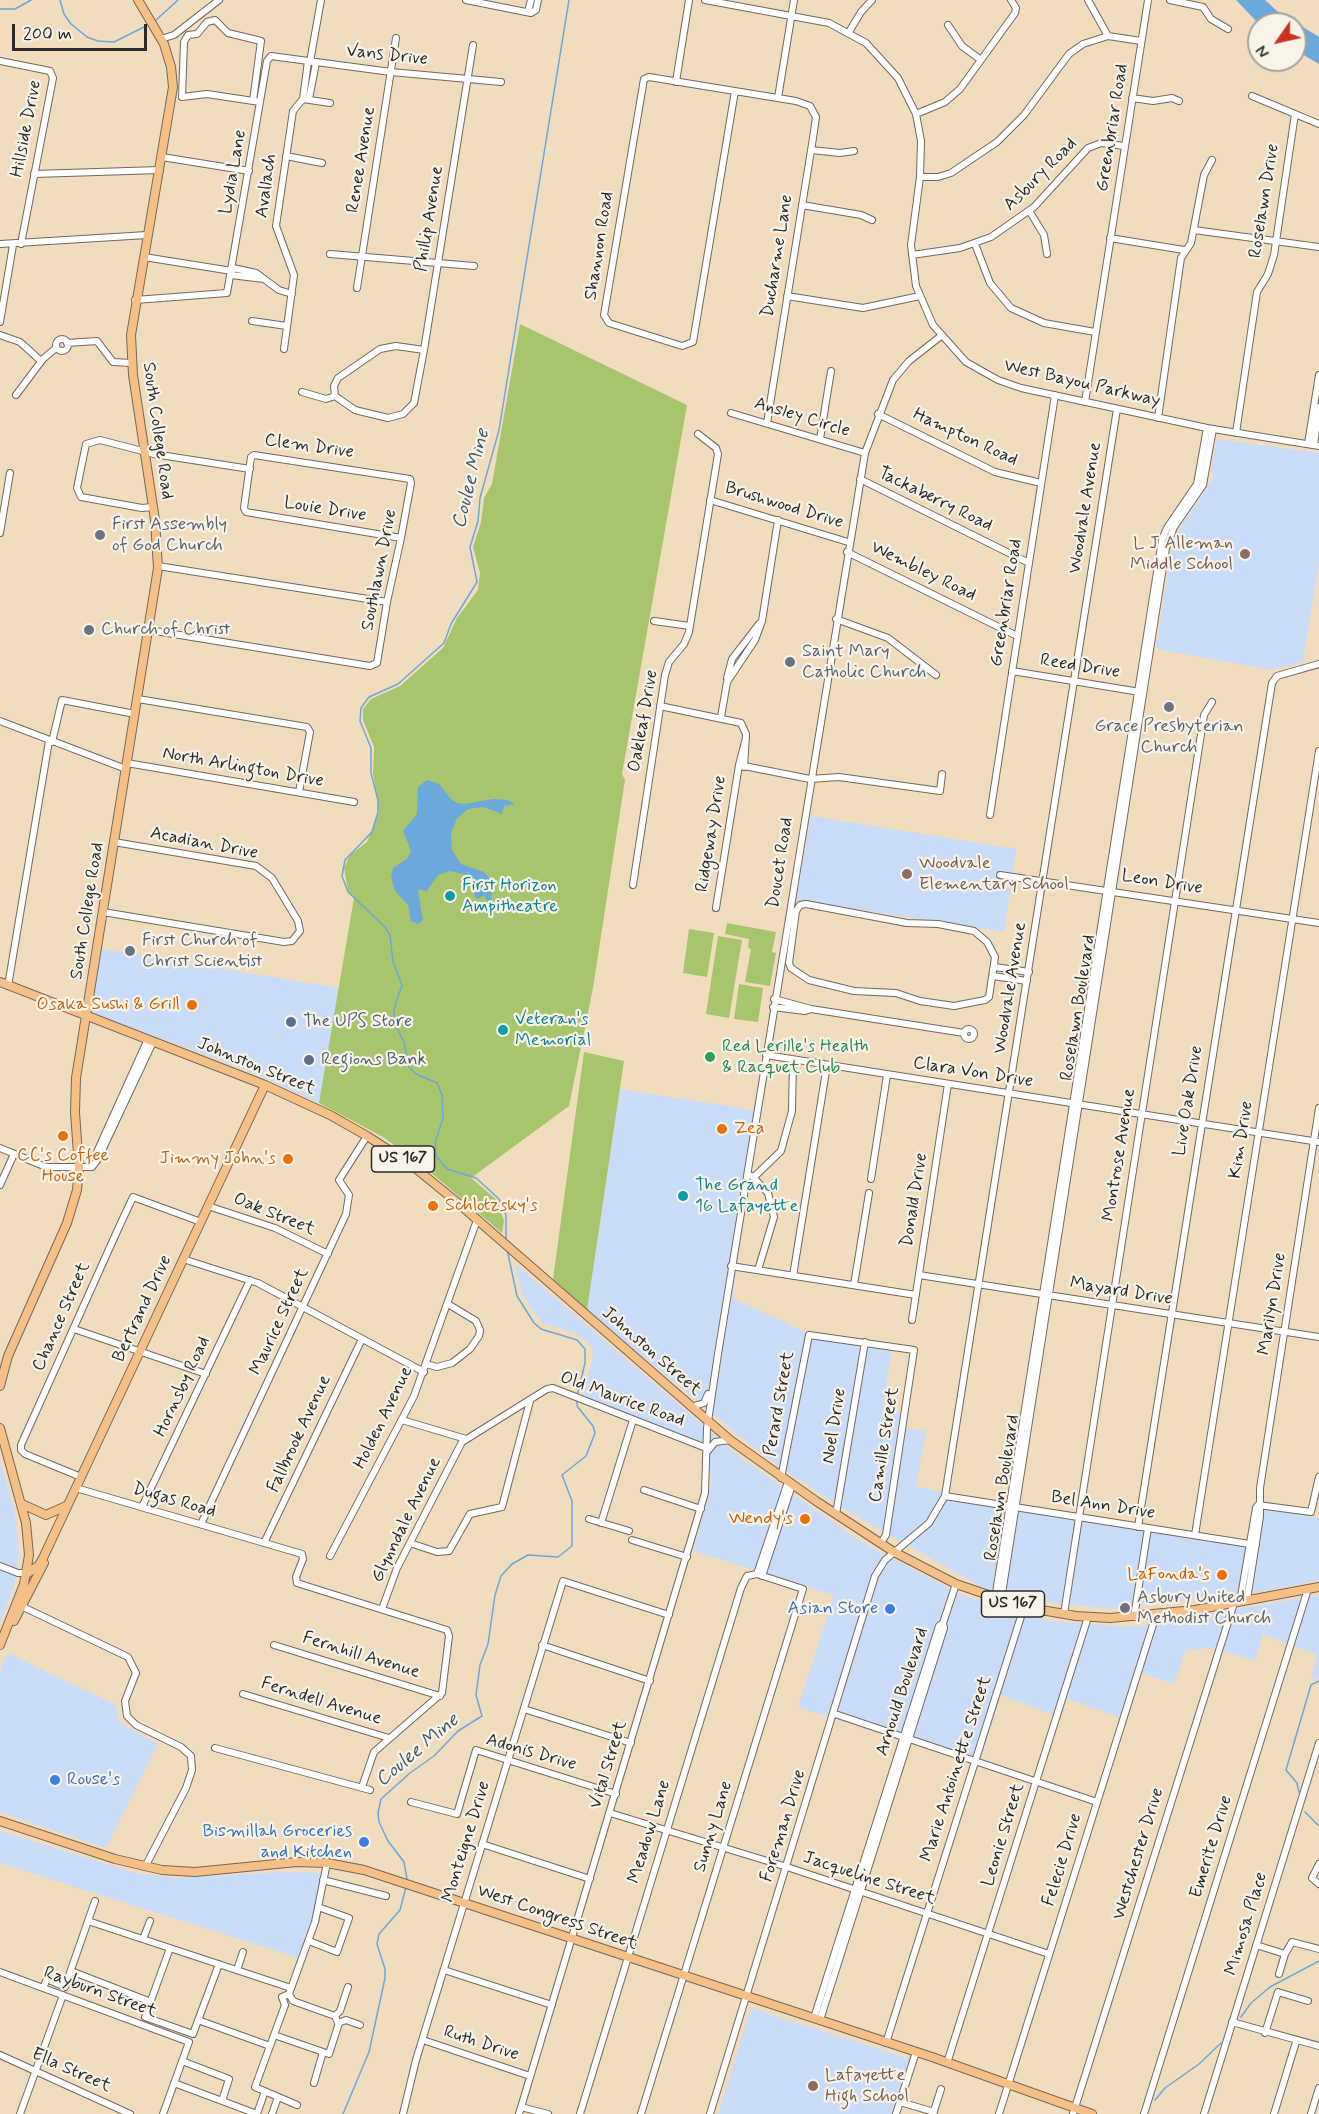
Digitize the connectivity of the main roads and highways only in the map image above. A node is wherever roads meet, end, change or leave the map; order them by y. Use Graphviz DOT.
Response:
graph roads {
  1 [pos="138,0"];
  2 [pos="0,982"];
  3 [pos="87,1016"];
  4 [pos="265,1085"];
  5 [pos="0,1386"];
  6 [pos="0,1428"];
  7 [pos="22,1504"];
  8 [pos="68,1505"];
  9 [pos="48,1547"];
  10 [pos="28,1572"];
  11 [pos="1319,1587"];
  12 [pos="20,1606"];
  13 [pos="2,1641"];
  14 [pos="0,1821"];
  15 [pos="1074,2111"];
  16 [pos="1092,2114"];
  1 -- 3 [label="main road, South College Road"];
  2 -- 3 [label="main road, Johnston Street"];
  3 -- 4 [label="main road, Johnston Street / US 167"];
  3 -- 5 [label="main road, South College Road"];
  4 -- 8 [label="main road, Bertrand Drive"];
  4 -- 11 [label="main road, Johnston Street / US 167"];
  6 -- 7 [label="main road"];
  7 -- 8 [label="main road"];
  7 -- 10 [label="main road"];
  8 -- 9 [label="main road, Bertrand Drive"];
  9 -- 10 [label="main road, Bertrand Drive"];
  9 -- 12 [label="main road, Bertrand Drive"];
  10 -- 12 [label="main road, Bertrand Drive"];
  12 -- 13 [label="main road, Bertrand Drive"];
  14 -- 15 [label="main road, West Congress Street"];
  15 -- 16 [label="main road, West Congress Street"];
}
